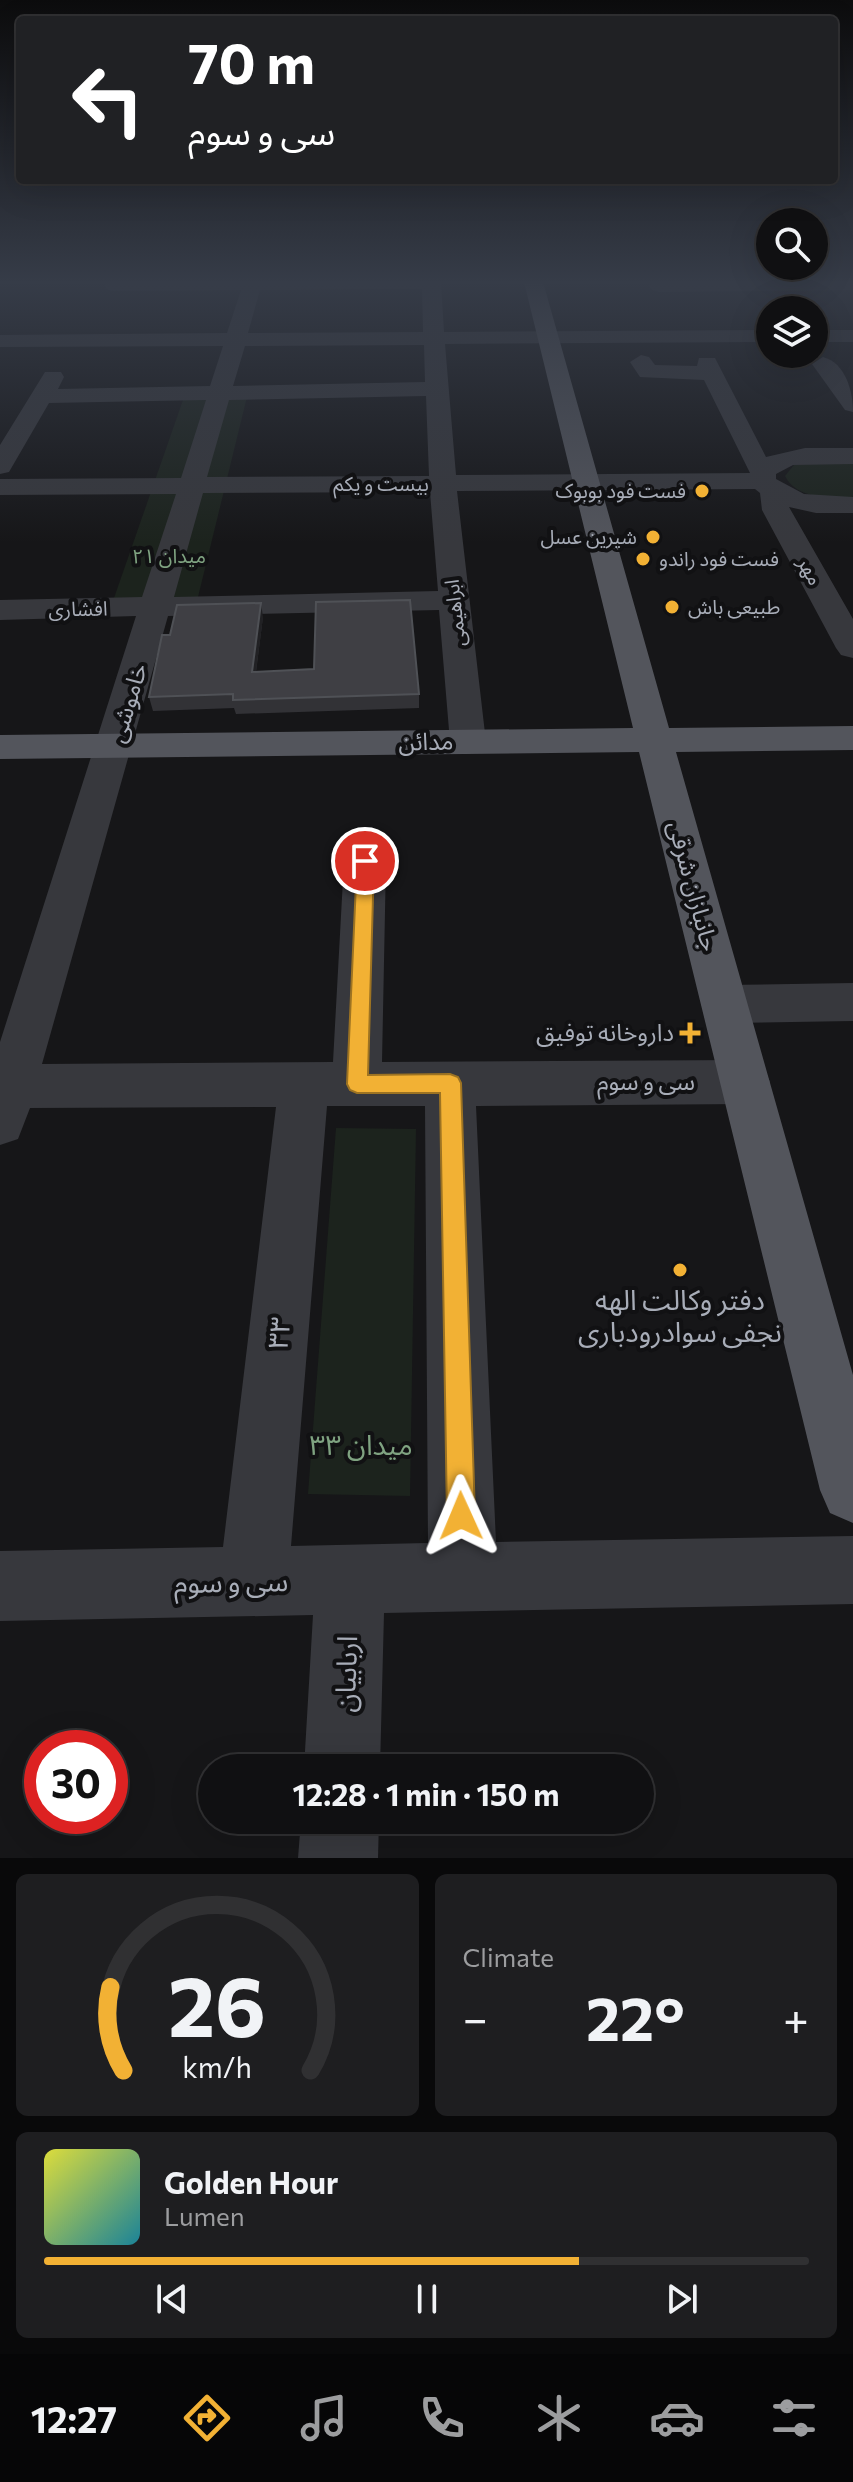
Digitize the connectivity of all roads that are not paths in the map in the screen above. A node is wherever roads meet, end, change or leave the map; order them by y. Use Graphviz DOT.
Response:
graph roads {
  1 [pos="228,369"];
  2 [pos="435,369"];
  3 [pos="556,369"];
  4 [pos="648,369"];
  5 [pos="698,369"];
  6 [pos="709,369"];
  7 [pos="826,369"];
  8 [pos="436,389"];
  9 [pos="221,392"];
  10 [pos="853,405"];
  11 [pos="853,456"];
  12 [pos="0,466"];
  13 [pos="766,481"];
  14 [pos="586,483"];
  15 [pos="443,484"];
  16 [pos="193,486"];
  17 [pos="0,487"];
  18 [pos="853,505"];
  19 [pos="454,600"];
  20 [pos="156,608"];
  21 [pos="0,610"];
  22 [pos="853,648"];
  23 [pos="853,738"];
  24 [pos="654,739"];
  25 [pos="468,742"];
  26 [pos="115,746"];
  27 [pos="0,747"];
  28 [pos="365,861"];
  29 [pos="18,1002"];
  30 [pos="853,1002"];
  31 [pos="724,1004"];
  32 [pos="745,1082"];
  33 [pos="450,1083"];
  34 [pos="331,1084"];
  35 [pos="6,1104"];
  36 [pos="853,1490"];
  37 [pos="853,1570"];
  38 [pos="463,1578"];
  39 [pos="350,1580"];
  40 [pos="254,1581"];
  41 [pos="0,1586"];
  42 [pos="343,1754"];
  43 [pos="339,1834"];
  44 [pos="338,1858"];
  1 -- 9 [label="street, خاموشی"];
  2 -- 8 [label="street, ابراهیمی"];
  3 -- 14 [label="main road, جانبازان شرقی"];
  4 -- 5 [label="street, مهر"];
  6 -- 13 [label="street, مهر"];
  7 -- 10 [label="street"];
  8 -- 9 [label="street"];
  8 -- 15 [label="street, ابراهیمی"];
  9 -- 12 [label="street"];
  9 -- 16 [label="street, خاموشی"];
  11 -- 13 [label="street"];
  13 -- 14 [label="street, بیست و یکم"];
  13 -- 18 [label="street"];
  13 -- 22 [label="street, مهر"];
  14 -- 15 [label="street, بیست و یکم"];
  14 -- 24 [label="main road, جانبازان شرقی"];
  15 -- 16 [label="street, بیست و یکم"];
  15 -- 19 [label="street, ابراهیمی"];
  16 -- 17 [label="street, بیست و یکم"];
  16 -- 20 [label="street, خاموشی"];
  19 -- 20 [label="street, افشاری"];
  19 -- 25 [label="street, ابراهیمی"];
  20 -- 21 [label="street, افشاری"];
  20 -- 26 [label="street, خاموشی"];
  23 -- 24 [label="main road, مدائن"];
  24 -- 25 [label="main road, مدائن"];
  24 -- 31 [label="main road, جانبازان شرقی"];
  25 -- 26 [label="main road, مدائن"];
  26 -- 27 [label="main road, مدائن"];
  26 -- 29 [label="street, خاموشی"];
  28 -- 34 [label="street, ۳۳"];
  29 -- 35 [label="street, خاموشی"];
  30 -- 31 [label="street"];
  31 -- 32 [label="main road, جانبازان شرقی"];
  32 -- 33 [label="street, سی و سوم"];
  32 -- 36 [label="main road, جانبازان شرقی"];
  33 -- 34 [label="street, سی و سوم"];
  33 -- 38 [label="street"];
  34 -- 35 [label="street, سی و سوم"];
  34 -- 40 [label="street, ۳۳"];
  37 -- 38 [label="street, سی و سوم"];
  38 -- 39 [label="street, سی و سوم"];
  39 -- 40 [label="street, سی و سوم"];
  39 -- 42 [label="street, اربابیان"];
  40 -- 41 [label="street, سی و سوم"];
  43 -- 44 [label="street"];
}
